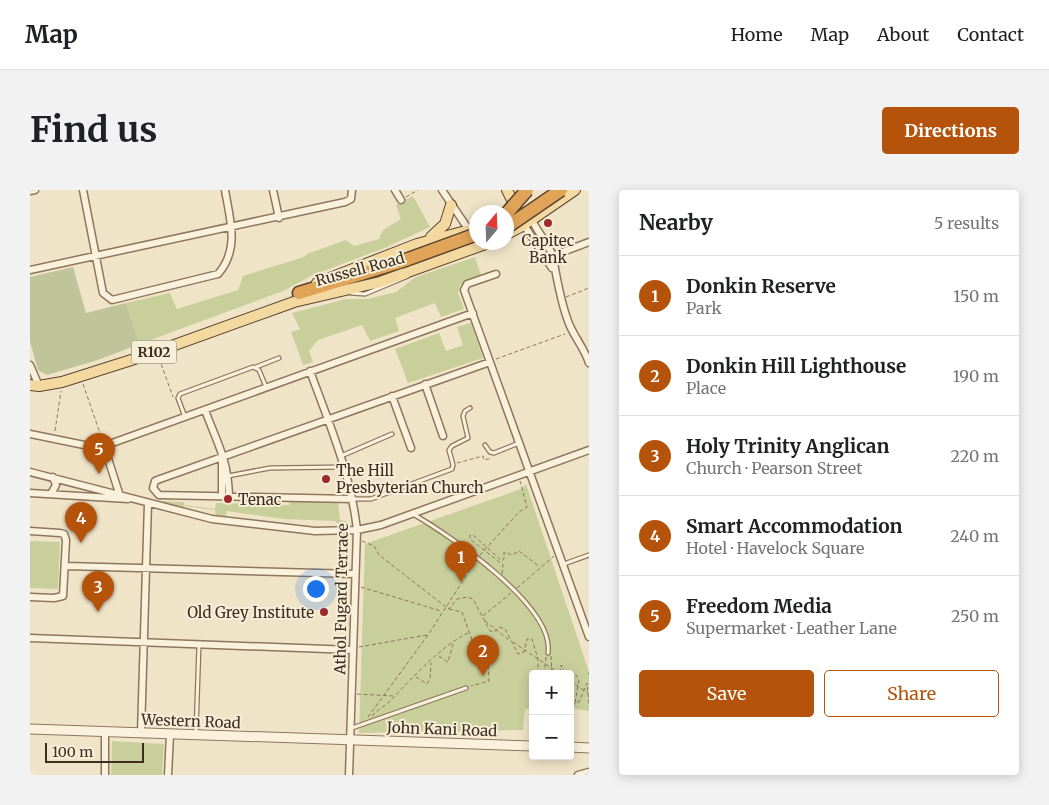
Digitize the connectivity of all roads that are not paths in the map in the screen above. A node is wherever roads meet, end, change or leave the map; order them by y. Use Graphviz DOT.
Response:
graph roads {
  1 [pos="35,190"];
  2 [pos="83,190"];
  3 [pos="225,190"];
  4 [pos="273,190"];
  5 [pos="352,190"];
  6 [pos="395,190"];
  7 [pos="442,190"];
  8 [pos="507,190"];
  9 [pos="547,190"];
  10 [pos="553,190"];
  11 [pos="561,190"];
  12 [pos="576,190"];
  13 [pos="30,191"];
  14 [pos="400,200"];
  15 [pos="523,204"];
  16 [pos="451,205"];
  17 [pos="514,215"];
  18 [pos="278,218"];
  19 [pos="514,220"];
  20 [pos="514,222"];
  21 [pos="231,227"];
  22 [pos="469,229"];
  23 [pos="469,239"];
  24 [pos="469,241"];
  25 [pos="589,242"];
  26 [pos="417,244"];
  27 [pos="94,256"];
  28 [pos="552,256"];
  29 [pos="406,267"];
  30 [pos="553,269"];
  31 [pos="30,270"];
  32 [pos="496,274"];
  33 [pos="305,295"];
  34 [pos="473,313"];
  35 [pos="279,358"];
  36 [pos="490,362"];
  37 [pos="589,363"];
  38 [pos="30,365"];
  39 [pos="256,367"];
  40 [pos="310,371"];
  41 [pos="425,384"];
  42 [pos="34,386"];
  43 [pos="267,388"];
  44 [pos="392,396"];
  45 [pos="470,408"];
  46 [pos="205,410"];
  47 [pos="185,417"];
  48 [pos="327,420"];
  49 [pos="30,434"];
  50 [pos="392,434"];
  51 [pos="443,436"];
  52 [pos="519,444"];
  53 [pos="104,446"];
  54 [pos="486,446"];
  55 [pos="411,448"];
  56 [pos="589,450"];
  57 [pos="340,456"];
  58 [pos="223,457"];
  59 [pos="344,467"];
  60 [pos="30,472"];
  61 [pos="530,472"];
  62 [pos="228,476"];
  63 [pos="53,477"];
  64 [pos="30,493"];
  65 [pos="119,493"];
  66 [pos="51,494"];
  67 [pos="226,496"];
  68 [pos="353,499"];
  69 [pos="137,500"];
  70 [pos="148,503"];
  71 [pos="412,514"];
  72 [pos="357,530"];
  73 [pos="30,531"];
  74 [pos="589,555"];
  75 [pos="563,564"];
  76 [pos="66,566"];
  77 [pos="147,568"];
  78 [pos="355,574"];
  79 [pos="30,597"];
  80 [pos="589,637"];
  81 [pos="30,638"];
  82 [pos="144,642"];
  83 [pos="199,644"];
  84 [pos="353,650"];
  85 [pos="548,653"];
  86 [pos="466,688"];
  87 [pos="352,728"];
  88 [pos="30,729"];
  89 [pos="105,732"];
  90 [pos="141,733"];
  91 [pos="170,734"];
  92 [pos="196,735"];
  93 [pos="351,740"];
  94 [pos="529,746"];
  95 [pos="574,747"];
  96 [pos="589,748"];
  97 [pos="589,772"];
  98 [pos="105,775"];
  99 [pos="168,775"];
  100 [pos="349,775"];
  101 [pos="578,775"];
  1 -- 13 [label="street"];
  2 -- 27 [label="street"];
  3 -- 21 [label="street"];
  4 -- 18 [label="street"];
  5 -- 18 [label="street"];
  6 -- 14 [label="street"];
  7 -- 16 [label="street"];
  8 -- 15 [label="main road"];
  9 -- 17 [label="highway"];
  10 -- 15 [label="highway"];
  11 -- 20 [label="highway, bridge"];
  12 -- 15 [label="main road"];
  15 -- 19 [label="main road"];
  15 -- 28 [label="street"];
  15 -- 30 [label="street"];
  16 -- 22 [label="street"];
  16 -- 26 [label="main road"];
  18 -- 21 [label="street"];
  21 -- 27 [label="street"];
  21 -- 27 [label="street"];
  23 -- 26 [label="main road, Russell Road"];
  24 -- 29 [label="highway"];
  25 -- 28 [label="street"];
  26 -- 33 [label="main road, Russell Road"];
  27 -- 31 [label="street"];
  28 -- 30 [label="street"];
  29 -- 33 [label="highway"];
  29 -- 33 [label="main road, Russell Road"];
  30 -- 37 [label="street"];
  32 -- 34 [label="street"];
  33 -- 42 [label="main road, Russell Road / R102"];
  34 -- 36 [label="street"];
  34 -- 40 [label="street"];
  35 -- 39 [label="lane"];
  36 -- 41 [label="street"];
  36 -- 52 [label="street"];
  38 -- 42 [label="street"];
  39 -- 43 [label="lane"];
  39 -- 47 [label="lane"];
  40 -- 43 [label="street"];
  40 -- 48 [label="street, Athol Fugard Terrace"];
  41 -- 44 [label="street"];
  41 -- 51 [label="street"];
  43 -- 46 [label="street"];
  44 -- 48 [label="street"];
  44 -- 55 [label="street"];
  45 -- 68 [label="lane"];
  46 -- 47 [label="street"];
  46 -- 58 [label="street"];
  47 -- 53 [label="street"];
  48 -- 57 [label="street, Athol Fugard Terrace"];
  48 -- 58 [label="street"];
  49 -- 53 [label="street"];
  50 -- 57 [label="lane"];
  52 -- 54 [label="lane"];
  52 -- 61 [label="street"];
  53 -- 65 [label="street"];
  56 -- 61 [label="street"];
  57 -- 59 [label="street, Athol Fugard Terrace"];
  58 -- 62 [label="street"];
  58 -- 67 [label="street"];
  58 -- 67 [label="street"];
  59 -- 62 [label="lane"];
  59 -- 68 [label="street, Athol Fugard Terrace"];
  60 -- 63 [label="street"];
  61 -- 71 [label="street"];
  61 -- 75 [label="street"];
  62 -- 67 [label="street"];
  63 -- 65 [label="street"];
  63 -- 66 [label="street"];
  64 -- 66 [label="street"];
  65 -- 69 [label="street"];
  66 -- 69 [label="street"];
  67 -- 68 [label="street"];
  68 -- 72 [label="street, Athol Fugard Terrace"];
  69 -- 70 [label="street"];
  70 -- 72 [label="street"];
  70 -- 77 [label="street"];
  71 -- 72 [label="street"];
  71 -- 85 [label="lane"];
  72 -- 78 [label="street, Athol Fugard Terrace"];
  73 -- 76 [label="street"];
  74 -- 75 [label="lane"];
  75 -- 80 [label="street"];
  76 -- 77 [label="street"];
  76 -- 79 [label="street"];
  77 -- 78 [label="street"];
  77 -- 82 [label="street"];
  78 -- 84 [label="street, Athol Fugard Terrace"];
  81 -- 82 [label="street"];
  82 -- 83 [label="street"];
  82 -- 90 [label="street"];
  83 -- 84 [label="street"];
  83 -- 92 [label="lane"];
  84 -- 87 [label="street, Athol Fugard Terrace"];
  86 -- 87 [label="lane"];
  87 -- 93 [label="street, Athol Fugard Terrace"];
  88 -- 89 [label="street, Western Road"];
  89 -- 90 [label="street, Western Road"];
  89 -- 98 [label="street"];
  90 -- 91 [label="street, Western Road"];
  91 -- 92 [label="street, Western Road"];
  91 -- 99 [label="street"];
  92 -- 93 [label="street, Western Road"];
  93 -- 94 [label="street, John Kani Road"];
  93 -- 100 [label="street, Athol Fugard Terrace"];
  95 -- 96 [label="street"];
  97 -- 101 [label="street"];
}
